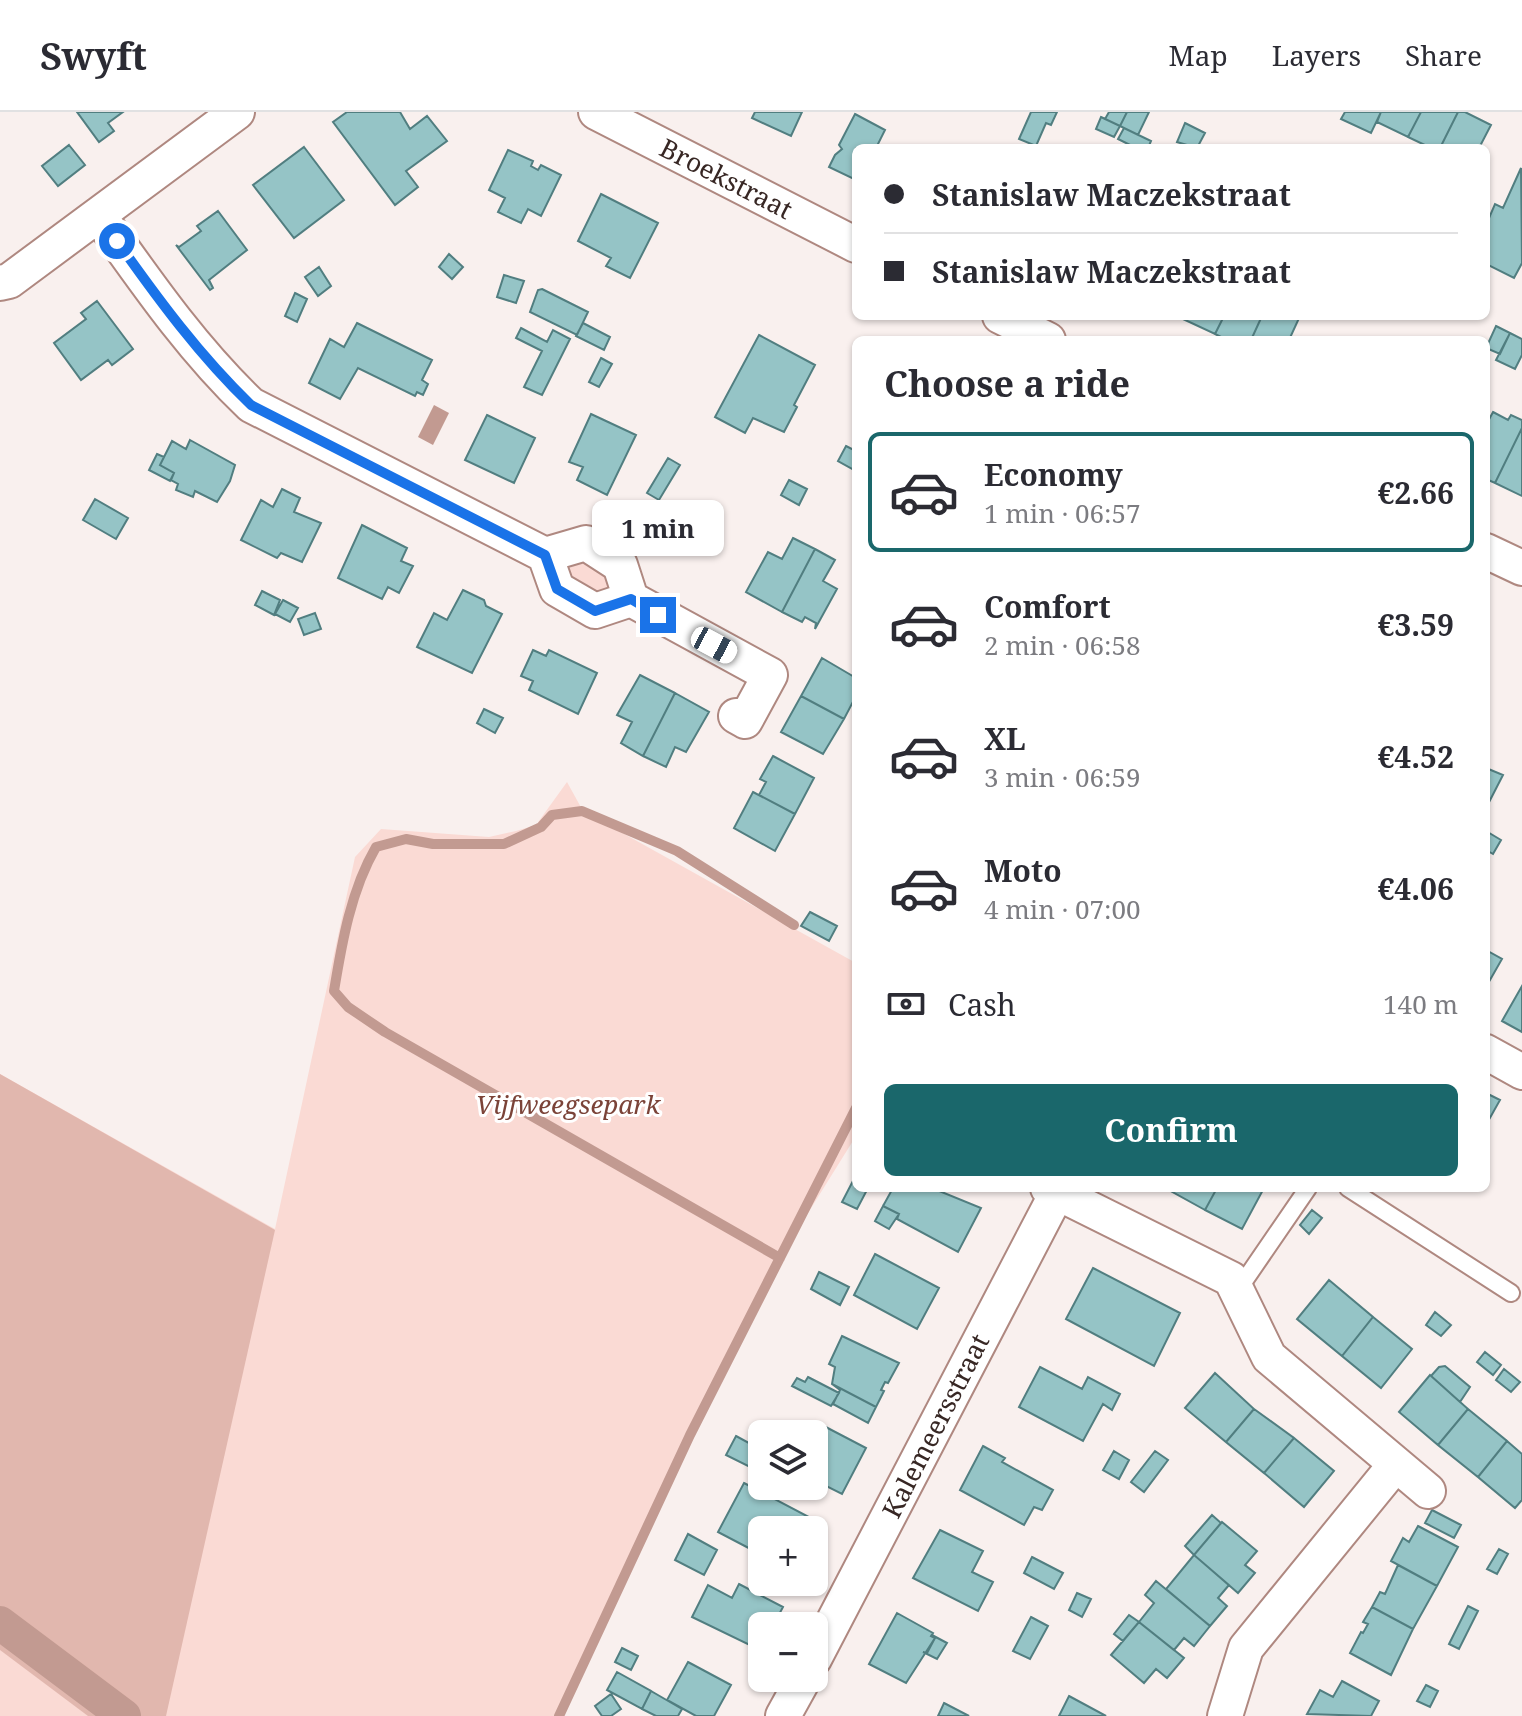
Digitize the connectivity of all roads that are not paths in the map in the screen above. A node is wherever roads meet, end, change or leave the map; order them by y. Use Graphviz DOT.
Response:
graph roads {
  1 [pos="237,112"];
  2 [pos="596,112"];
  3 [pos="99,216"];
  4 [pos="852,243"];
  5 [pos="0,283"];
  6 [pos="1008,320"];
  7 [pos="1040,336"];
  8 [pos="1490,553"];
  9 [pos="545,555"];
  10 [pos="1522,568"];
  11 [pos="631,599"];
  12 [pos="736,716"];
  13 [pos="1490,1054"];
  14 [pos="1522,1072"];
  15 [pos="1052,1192"];
  16 [pos="1057,1192"];
  17 [pos="1305,1192"];
  18 [pos="1354,1192"];
  19 [pos="1238,1290"];
  20 [pos="1511,1293"];
  21 [pos="1396,1464"];
  22 [pos="1428,1491"];
  23 [pos="828,1632"];
  24 [pos="796,1692"];
  25 [pos="783,1716"];
  26 [pos="1225,1716"];
  1 -- 3 [label="street"];
  2 -- 4 [label="street, Broekstraat"];
  3 -- 5 [label="street"];
  3 -- 9 [label="street"];
  6 -- 7 [label="street"];
  8 -- 10 [label="street"];
  9 -- 11 [label="street"];
  9 -- 11 [label="street"];
  11 -- 12 [label="street"];
  13 -- 14 [label="street"];
  15 -- 23 [label="street, Kalemeersstraat"];
  16 -- 19 [label="street"];
  17 -- 19 [label="lane"];
  18 -- 20 [label="lane"];
  19 -- 21 [label="street"];
  21 -- 22 [label="street"];
  21 -- 26 [label="street"];
  24 -- 25 [label="street"];
}
